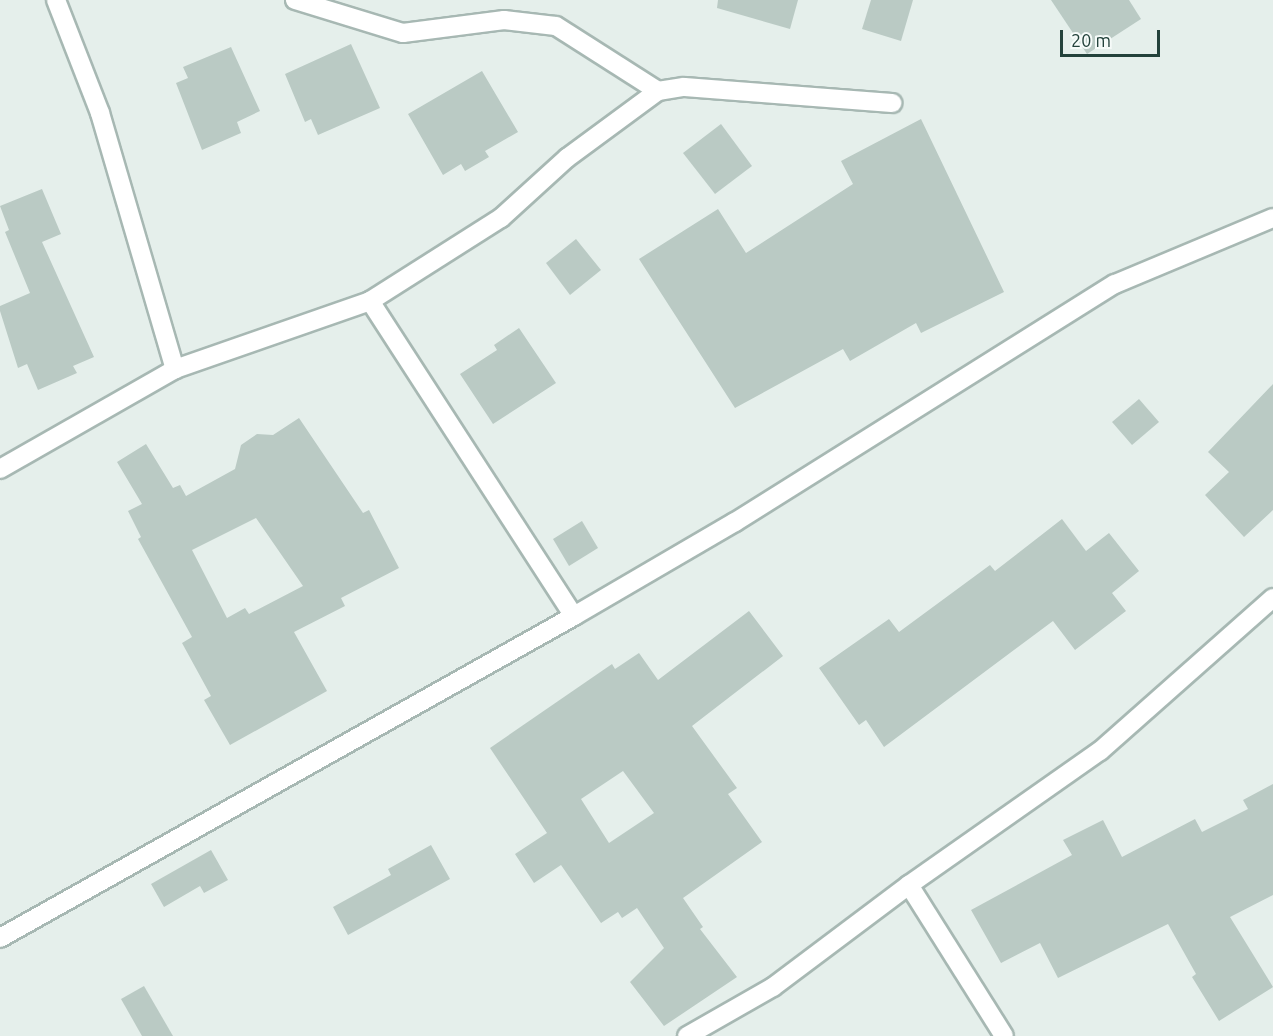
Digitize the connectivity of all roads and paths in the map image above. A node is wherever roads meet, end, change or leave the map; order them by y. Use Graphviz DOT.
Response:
graph roads {
  1 [pos="56,0"];
  2 [pos="295,0"];
  3 [pos="658,91"];
  4 [pos="892,103"];
  5 [pos="1273,218"];
  6 [pos="370,302"];
  7 [pos="175,369"];
  8 [pos="0,469"];
  9 [pos="1273,598"];
  10 [pos="574,616"];
  11 [pos="909,885"];
  12 [pos="0,938"];
  13 [pos="687,1036"];
  14 [pos="1004,1036"];
  1 -- 7 [label="street"];
  2 -- 3 [label="street"];
  3 -- 4 [label="street"];
  3 -- 6 [label="street"];
  5 -- 10 [label="street"];
  6 -- 7 [label="street"];
  6 -- 10 [label="street"];
  7 -- 8 [label="street"];
  9 -- 11 [label="street"];
  10 -- 12 [label="street"];
  11 -- 13 [label="street"];
  11 -- 14 [label="street"];
}
